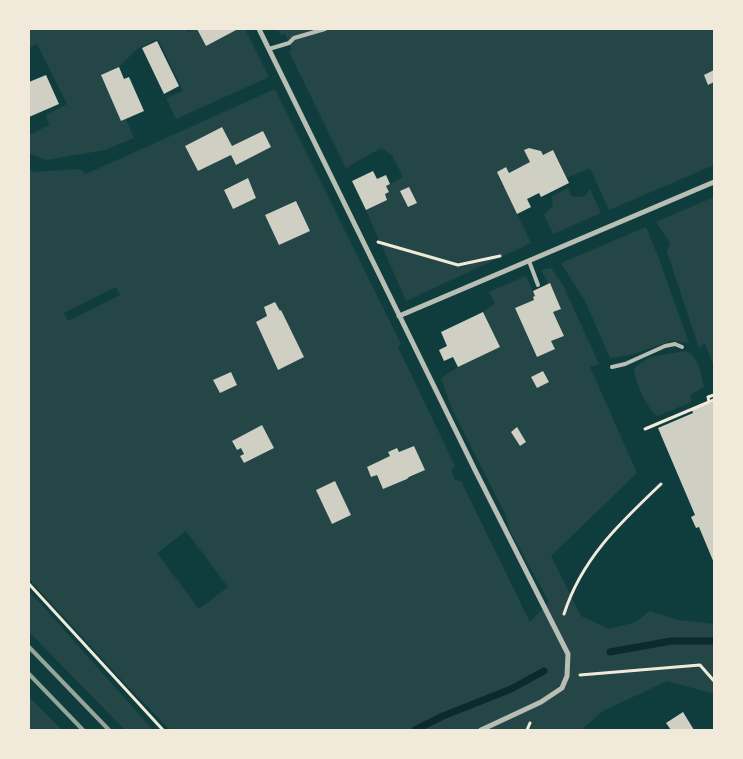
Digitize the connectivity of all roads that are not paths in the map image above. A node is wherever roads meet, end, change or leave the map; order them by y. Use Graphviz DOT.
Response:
graph roads {
  1 [pos="259,29"];
  2 [pos="325,29"];
  3 [pos="269,49"];
  4 [pos="714,182"];
  5 [pos="529,261"];
  6 [pos="538,285"];
  7 [pos="400,316"];
  8 [pos="682,346"];
  9 [pos="612,367"];
  10 [pos="481,730"];
  1 -- 3 [label="street"];
  2 -- 3 [label="lane"];
  3 -- 7 [label="street"];
  4 -- 5 [label="street"];
  5 -- 6 [label="lane"];
  5 -- 7 [label="street"];
  7 -- 10 [label="street"];
  8 -- 9 [label="lane"];
}
